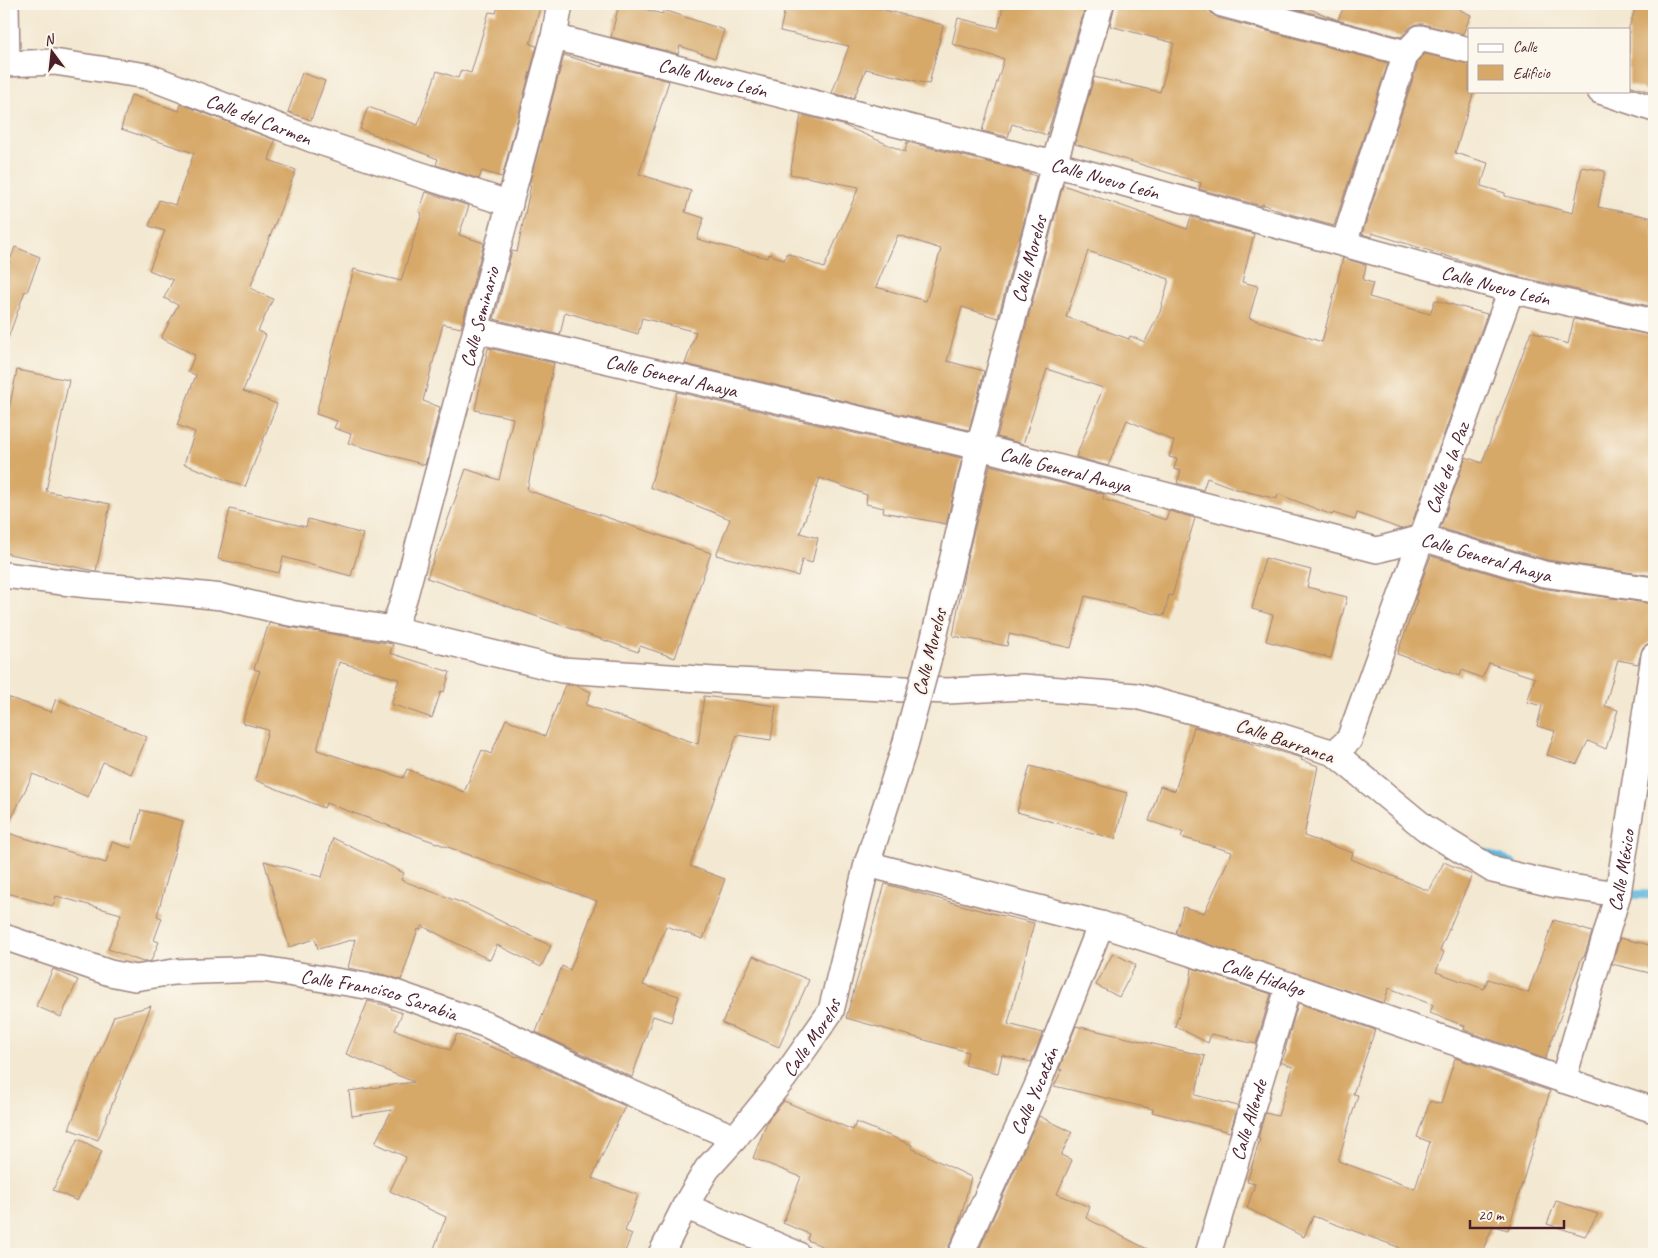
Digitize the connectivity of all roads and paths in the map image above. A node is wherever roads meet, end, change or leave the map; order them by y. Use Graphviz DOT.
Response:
graph roads {
  1 [pos="6,4"];
  2 [pos="560,4"];
  3 [pos="1101,4"];
  4 [pos="1222,4"];
  5 [pos="554,37"];
  6 [pos="1468,50"];
  7 [pos="1406,53"];
  8 [pos="6,64"];
  9 [pos="1603,92"];
  10 [pos="1654,109"];
  11 [pos="1054,164"];
  12 [pos="510,204"];
  13 [pos="1344,243"];
  14 [pos="1511,290"];
  15 [pos="1654,322"];
  16 [pos="476,330"];
  17 [pos="979,446"];
  18 [pos="1422,538"];
  19 [pos="4,575"];
  20 [pos="1654,590"];
  21 [pos="393,629"];
  22 [pos="1654,656"];
  23 [pos="1334,753"];
  24 [pos="867,864"];
  25 [pos="1618,894"];
  26 [pos="1101,924"];
  27 [pos="4,937"];
  28 [pos="1289,985"];
  29 [pos="1564,1080"];
  30 [pos="1654,1110"];
  31 [pos="735,1138"];
  32 [pos="685,1206"];
  33 [pos="661,1254"];
  34 [pos="797,1254"];
  35 [pos="961,1254"];
  36 [pos="1208,1254"];
  1 -- 8 [label="street"];
  2 -- 5 [label="street, Calle Seminario"];
  3 -- 11 [label="street, Calle Morelos"];
  4 -- 7 [label="street"];
  5 -- 11 [label="street, Calle Nuevo León"];
  5 -- 12 [label="street, Calle Seminario"];
  6 -- 7 [label="street"];
  7 -- 13 [label="street"];
  8 -- 12 [label="street, Calle del Carmen"];
  9 -- 10 [label="street"];
  11 -- 13 [label="street, Calle Nuevo León"];
  11 -- 17 [label="street, Calle Morelos"];
  12 -- 16 [label="street, Calle Seminario"];
  13 -- 14 [label="street, Calle Nuevo León"];
  14 -- 15 [label="street, Calle Nuevo León"];
  14 -- 18 [label="street, Calle de la Paz"];
  16 -- 17 [label="street, Calle General Anaya"];
  16 -- 21 [label="street, Calle Seminario"];
  17 -- 18 [label="street, Calle General Anaya"];
  17 -- 24 [label="street, Calle Morelos, bridge"];
  18 -- 20 [label="street, Calle General Anaya"];
  18 -- 23 [label="street, Calle de la Paz"];
  19 -- 21 [label="street, Calle Barranca"];
  21 -- 23 [label="street, Calle Barranca"];
  22 -- 25 [label="street, Calle México"];
  23 -- 25 [label="street, Calle Barranca"];
  24 -- 26 [label="street, Calle Hidalgo"];
  24 -- 31 [label="street, Calle Morelos"];
  25 -- 29 [label="street, Calle México"];
  26 -- 28 [label="street, Calle Hidalgo"];
  26 -- 35 [label="street, Calle Yucatán"];
  27 -- 31 [label="street, Calle Francisco Sarabia"];
  28 -- 29 [label="street, Calle Hidalgo"];
  28 -- 36 [label="street, Calle Allende"];
  29 -- 30 [label="street, Calle Hidalgo"];
  31 -- 32 [label="street, Calle Morelos"];
  32 -- 33 [label="street, Calle Morelos"];
  32 -- 34 [label="street"];
}
